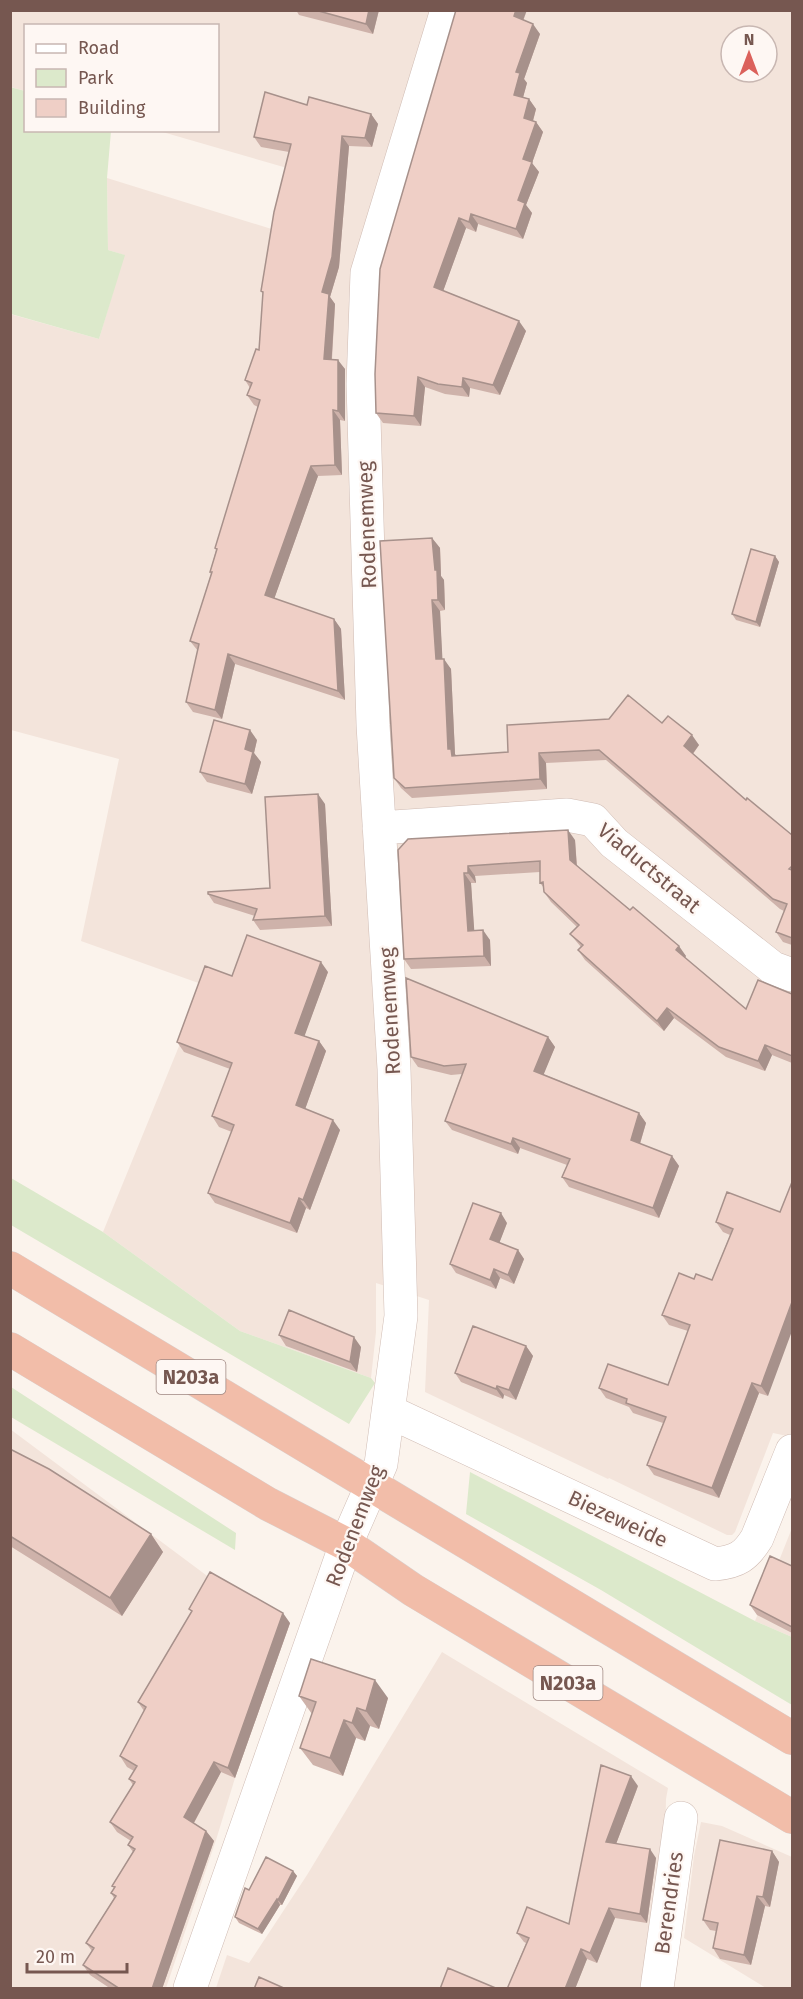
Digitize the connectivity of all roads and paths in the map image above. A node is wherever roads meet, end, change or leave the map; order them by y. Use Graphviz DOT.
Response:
graph roads {
  1 [pos="447,10"];
  2 [pos="379,828"];
  3 [pos="792,975"];
  4 [pos="10,1268"];
  5 [pos="10,1349"];
  6 [pos="388,1411"];
  7 [pos="792,1451"];
  8 [pos="371,1486"];
  9 [pos="346,1544"];
  10 [pos="792,1738"];
  11 [pos="792,1817"];
  12 [pos="681,1818"];
  13 [pos="190,1989"];
  14 [pos="657,1989"];
  1 -- 2 [label="street, Rodenemweg"];
  2 -- 3 [label="street, Viaductstraat"];
  2 -- 6 [label="street, Rodenemweg"];
  4 -- 8 [label="highway, N203a"];
  5 -- 9 [label="highway, N203a"];
  6 -- 7 [label="street, Biezeweide"];
  6 -- 8 [label="street, Rodenemweg"];
  8 -- 9 [label="street, Rodenemweg"];
  8 -- 10 [label="highway, N203a"];
  9 -- 11 [label="highway, N203a"];
  9 -- 13 [label="street, Rodenemweg"];
  12 -- 14 [label="street, Berendries"];
}
